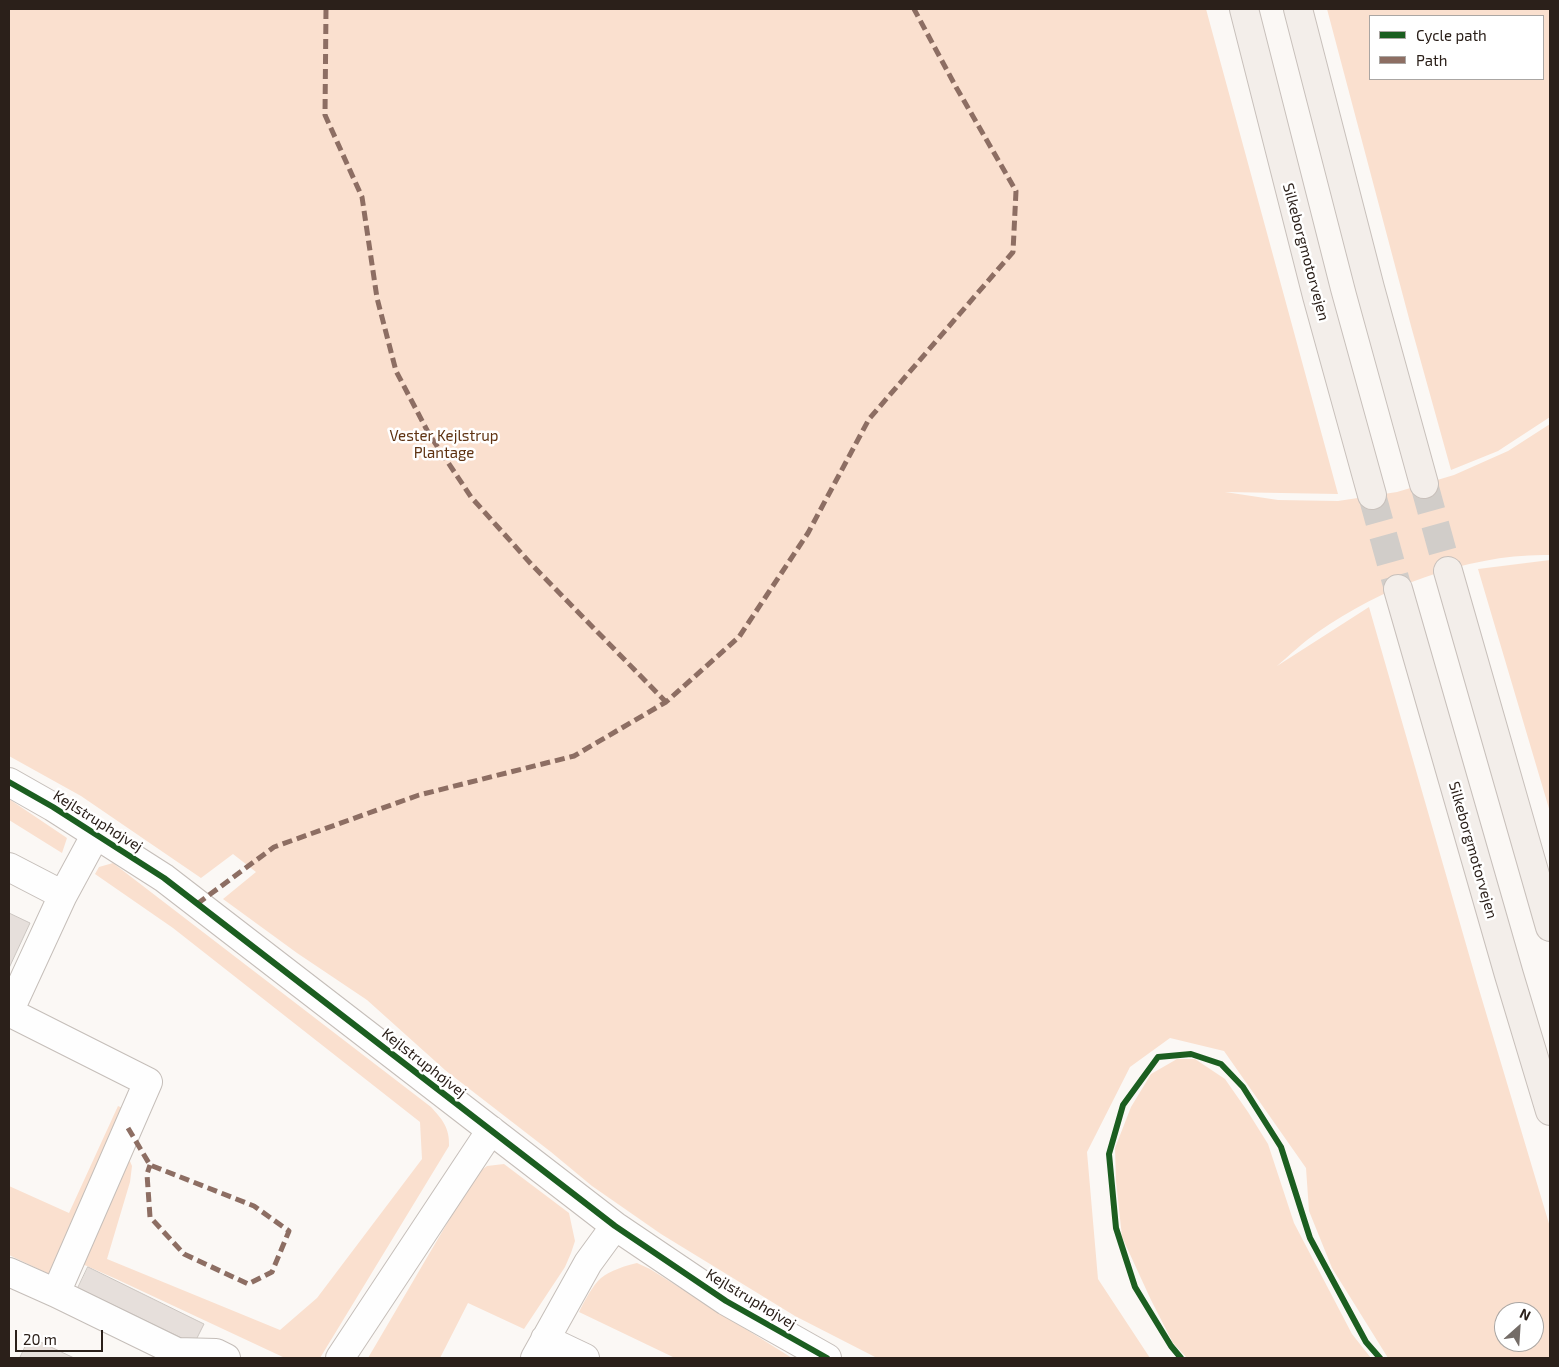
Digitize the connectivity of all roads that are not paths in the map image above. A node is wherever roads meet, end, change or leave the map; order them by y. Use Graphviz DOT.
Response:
graph roads {
  1 [pos="1244,9"];
  2 [pos="1298,9"];
  3 [pos="1424,484"];
  4 [pos="1372,495"];
  5 [pos="1448,571"];
  6 [pos="1398,589"];
  7 [pos="9,782"];
  8 [pos="96,834"];
  9 [pos="9,867"];
  10 [pos="63,895"];
  11 [pos="1550,927"];
  12 [pos="1550,1111"];
  13 [pos="491,1130"];
  14 [pos="615,1226"];
  15 [pos="9,1272"];
  16 [pos="56,1293"];
  17 [pos="540,1349"];
  18 [pos="226,1358"];
  19 [pos="340,1358"];
  20 [pos="585,1358"];
  21 [pos="827,1358"];
  1 -- 4 [label="highway, Silkeborgmotorvejen"];
  2 -- 3 [label="highway"];
  5 -- 11 [label="highway"];
  6 -- 12 [label="highway, Silkeborgmotorvejen"];
  7 -- 8 [label="street, Kejlstruphøjvej"];
  8 -- 10 [label="street"];
  8 -- 13 [label="street, Kejlstruphøjvej"];
  9 -- 10 [label="street"];
  10 -- 16 [label="street"];
  13 -- 14 [label="street, Kejlstruphøjvej"];
  13 -- 19 [label="street"];
  14 -- 17 [label="street"];
  14 -- 21 [label="street, Kejlstruphøjvej"];
  15 -- 16 [label="street"];
  16 -- 18 [label="street"];
  17 -- 20 [label="street"];
}
